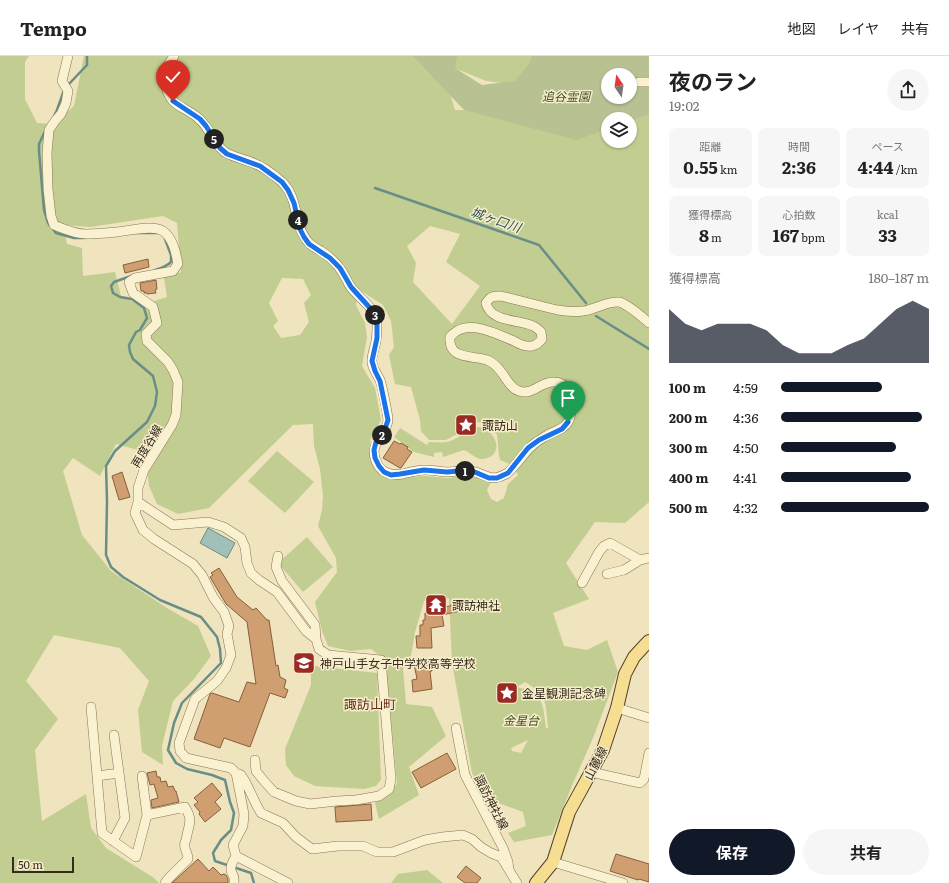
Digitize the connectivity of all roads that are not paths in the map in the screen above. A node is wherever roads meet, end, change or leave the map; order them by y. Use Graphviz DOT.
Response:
graph roads {
  1 [pos="68,56"];
  2 [pos="174,56"];
  3 [pos="639,82"];
  4 [pos="649,82"];
  5 [pos="649,323"];
  6 [pos="138,502"];
  7 [pos="278,556"];
  8 [pos="644,559"];
  9 [pos="607,574"];
  10 [pos="582,583"];
  11 [pos="316,638"];
  12 [pos="649,641"];
  13 [pos="91,707"];
  14 [pos="617,708"];
  15 [pos="649,718"];
  16 [pos="456,728"];
  17 [pos="114,735"];
  18 [pos="649,753"];
  19 [pos="255,760"];
  20 [pos="592,772"];
  21 [pos="120,773"];
  22 [pos="236,774"];
  23 [pos="97,776"];
  24 [pos="142,776"];
  25 [pos="147,815"];
  26 [pos="113,841"];
  27 [pos="553,862"];
  28 [pos="233,863"];
  29 [pos="509,870"];
  30 [pos="165,883"];
  31 [pos="234,883"];
  32 [pos="288,883"];
  33 [pos="517,883"];
  34 [pos="536,883"];
  35 [pos="623,883"];
  1 -- 6 [label="street, 再度谷線"];
  2 -- 5 [label="street"];
  3 -- 4 [label="street"];
  6 -- 11 [label="street"];
  6 -- 22 [label="street, 再度谷線"];
  7 -- 11 [label="street"];
  8 -- 9 [label="street"];
  8 -- 10 [label="street"];
  11 -- 19 [label="street"];
  12 -- 14 [label="main road, 山麓線"];
  13 -- 23 [label="street"];
  14 -- 15 [label="street"];
  14 -- 20 [label="main road, 山麓線"];
  16 -- 29 [label="street, 諏訪神社線"];
  17 -- 21 [label="street"];
  18 -- 20 [label="street"];
  20 -- 27 [label="main road, 山麓線"];
  21 -- 23 [label="street"];
  21 -- 26 [label="street"];
  22 -- 28 [label="street"];
  22 -- 29 [label="street"];
  23 -- 26 [label="street"];
  24 -- 25 [label="street"];
  25 -- 26 [label="street"];
  25 -- 30 [label="street"];
  27 -- 34 [label="main road, 山麓線"];
  27 -- 35 [label="street"];
  28 -- 31 [label="street"];
  28 -- 32 [label="street"];
  29 -- 33 [label="street, 諏訪神社線"];
}
